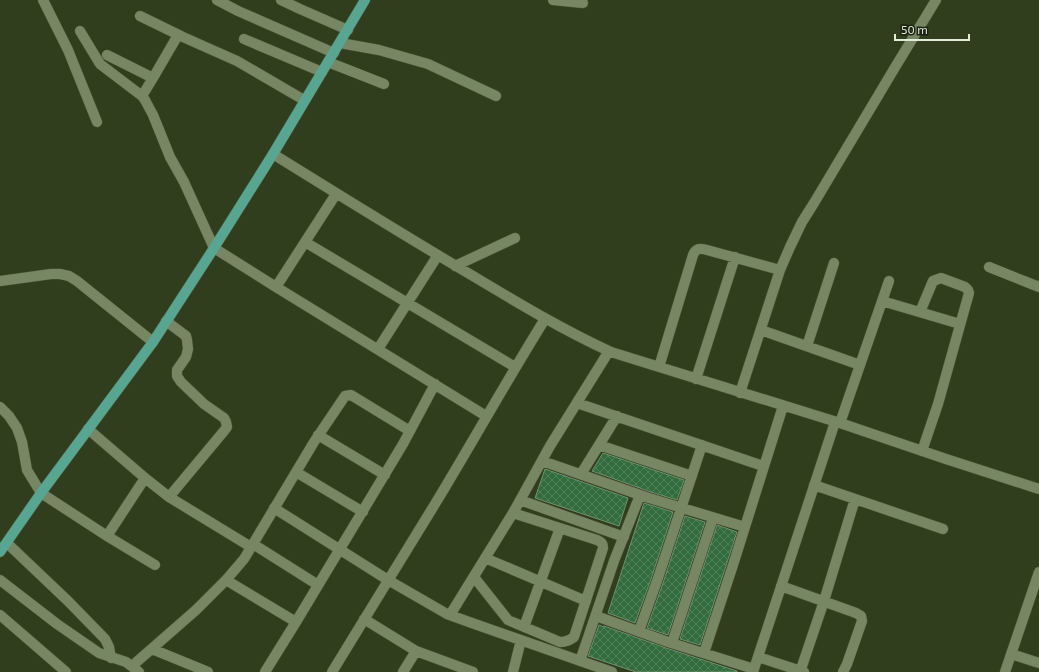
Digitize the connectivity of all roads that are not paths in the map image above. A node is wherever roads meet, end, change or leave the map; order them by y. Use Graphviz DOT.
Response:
graph roads {
  1 [pos="43,0"];
  2 [pos="217,0"];
  3 [pos="281,0"];
  4 [pos="365,0"];
  5 [pos="553,0"];
  6 [pos="936,0"];
  7 [pos="583,3"];
  8 [pos="140,16"];
  9 [pos="348,30"];
  10 [pos="80,31"];
  11 [pos="178,35"];
  12 [pos="244,39"];
  13 [pos="340,43"];
  14 [pos="334,53"];
  15 [pos="107,55"];
  16 [pos="328,62"];
  17 [pos="322,72"];
  18 [pos="153,78"];
  19 [pos="384,84"];
  20 [pos="142,96"];
  21 [pos="496,96"];
  22 [pos="304,100"];
  23 [pos="97,122"];
  24 [pos="273,154"];
  25 [pos="336,194"];
  26 [pos="514,238"];
  27 [pos="305,242"];
  28 [pos="214,248"];
  29 [pos="438,255"];
  30 [pos="735,257"];
  31 [pos="834,263"];
  32 [pos="455,266"];
  33 [pos="989,268"];
  34 [pos="780,270"];
  35 [pos="889,281"];
  36 [pos="0,282"];
  37 [pos="276,287"];
  38 [pos="1039,287"];
  39 [pos="882,301"];
  40 [pos="407,303"];
  41 [pos="920,312"];
  42 [pos="545,319"];
  43 [pos="166,321"];
  44 [pos="960,324"];
  45 [pos="761,330"];
  46 [pos="153,342"];
  47 [pos="807,346"];
  48 [pos="378,349"];
  49 [pos="609,351"];
  50 [pos="860,365"];
  51 [pos="515,367"];
  52 [pos="659,367"];
  53 [pos="696,379"];
  54 [pos="435,384"];
  55 [pos="740,392"];
  56 [pos="577,403"];
  57 [pos="783,406"];
  58 [pos="0,407"];
  59 [pos="486,416"];
  60 [pos="617,416"];
  61 [pos="838,422"];
  62 [pos="88,429"];
  63 [pos="410,431"];
  64 [pos="318,435"];
  65 [pos="599,445"];
  66 [pos="702,445"];
  67 [pos="922,451"];
  68 [pos="542,461"];
  69 [pos="763,466"];
  70 [pos="296,472"];
  71 [pos="580,474"];
  72 [pos="385,475"];
  73 [pos="692,476"];
  74 [pos="145,478"];
  75 [pos="814,485"];
  76 [pos="1039,489"];
  77 [pos="41,493"];
  78 [pos="640,495"];
  79 [pos="170,497"];
  80 [pos="855,499"];
  81 [pos="520,500"];
  82 [pos="274,508"];
  83 [pos="681,508"];
  84 [pos="363,512"];
  85 [pos="513,513"];
  86 [pos="713,518"];
  87 [pos="745,527"];
  88 [pos="560,528"];
  89 [pos="943,529"];
  90 [pos="107,536"];
  91 [pos="624,537"];
  92 [pos="7,543"];
  93 [pos="252,545"];
  94 [pos="340,550"];
  95 [pos="0,552"];
  96 [pos="485,558"];
  97 [pos="155,565"];
  98 [pos="1039,572"];
  99 [pos="474,577"];
  100 [pos="0,580"];
  101 [pos="226,580"];
  102 [pos="388,580"];
  103 [pos="540,582"];
  104 [pos="318,585"];
  105 [pos="781,586"];
  106 [pos="586,601"];
  107 [pos="824,602"];
  108 [pos="0,615"];
  109 [pos="450,615"];
  110 [pos="596,616"];
  111 [pos="364,619"];
  112 [pos="296,622"];
  113 [pos="524,627"];
  114 [pos="639,631"];
  115 [pos="521,640"];
  116 [pos="672,643"];
  117 [pos="152,649"];
  118 [pos="416,651"];
  119 [pos="704,653"];
  120 [pos="1011,654"];
  121 [pos="758,657"];
  122 [pos="111,658"];
  123 [pos="580,661"];
  124 [pos="1039,663"];
  125 [pos="135,669"];
  126 [pos="753,670"];
  127 [pos="66,672"];
  128 [pos="208,672"];
  129 [pos="265,672"];
  130 [pos="332,672"];
  131 [pos="403,672"];
  132 [pos="473,672"];
  133 [pos="513,672"];
  134 [pos="612,672"];
  135 [pos="802,672"];
  136 [pos="843,672"];
  137 [pos="1005,672"];
  1 -- 23 [label="street"];
  2 -- 14 [label="street"];
  3 -- 9 [label="street"];
  4 -- 9 [label="main road"];
  5 -- 7 [label="street"];
  6 -- 34 [label="street"];
  8 -- 11 [label="street"];
  9 -- 13 [label="main road"];
  10 -- 20 [label="street"];
  11 -- 18 [label="street"];
  11 -- 22 [label="street"];
  12 -- 17 [label="street"];
  13 -- 14 [label="main road"];
  13 -- 21 [label="street"];
  14 -- 16 [label="main road"];
  15 -- 18 [label="street"];
  16 -- 17 [label="main road"];
  16 -- 19 [label="street"];
  17 -- 22 [label="main road"];
  18 -- 20 [label="street"];
  20 -- 28 [label="street"];
  22 -- 24 [label="main road"];
  24 -- 25 [label="street"];
  24 -- 28 [label="main road"];
  25 -- 27 [label="street"];
  25 -- 29 [label="street"];
  26 -- 32 [label="street"];
  27 -- 37 [label="street"];
  27 -- 40 [label="street"];
  28 -- 37 [label="street"];
  28 -- 43 [label="main road"];
  29 -- 32 [label="street"];
  29 -- 40 [label="street"];
  30 -- 34 [label="street"];
  30 -- 52 [label="street"];
  30 -- 53 [label="street"];
  31 -- 47 [label="street"];
  32 -- 42 [label="street"];
  33 -- 38 [label="street"];
  34 -- 45 [label="street"];
  35 -- 39 [label="street"];
  36 -- 46 [label="street"];
  37 -- 48 [label="street"];
  39 -- 41 [label="street"];
  39 -- 50 [label="street"];
  40 -- 48 [label="street"];
  40 -- 51 [label="street"];
  41 -- 44 [label="street"];
  41 -- 44 [label="street"];
  42 -- 49 [label="street"];
  42 -- 51 [label="street"];
  43 -- 46 [label="main road"];
  43 -- 79 [label="street"];
  44 -- 67 [label="street"];
  45 -- 47 [label="street"];
  45 -- 55 [label="street"];
  46 -- 62 [label="main road"];
  47 -- 50 [label="street"];
  48 -- 54 [label="street"];
  49 -- 52 [label="street"];
  49 -- 56 [label="street"];
  50 -- 61 [label="street"];
  51 -- 59 [label="street"];
  52 -- 53 [label="street"];
  53 -- 55 [label="street"];
  54 -- 59 [label="street"];
  54 -- 63 [label="street"];
  55 -- 57 [label="street"];
  56 -- 60 [label="street"];
  56 -- 68 [label="street"];
  57 -- 61 [label="street"];
  57 -- 69 [label="street"];
  58 -- 77 [label="street"];
  59 -- 102 [label="street"];
  60 -- 65 [label="street"];
  60 -- 66 [label="street"];
  61 -- 67 [label="street"];
  61 -- 75 [label="street"];
  62 -- 74 [label="street"];
  62 -- 77 [label="main road"];
  63 -- 64 [label="street"];
  63 -- 72 [label="street"];
  64 -- 70 [label="street"];
  64 -- 72 [label="street"];
  65 -- 71 [label="street"];
  65 -- 73 [label="street"];
  66 -- 69 [label="street"];
  66 -- 73 [label="street"];
  67 -- 76 [label="street"];
  68 -- 71 [label="street"];
  68 -- 81 [label="street"];
  69 -- 87 [label="street"];
  70 -- 82 [label="street"];
  70 -- 84 [label="street"];
  71 -- 78 [label="street"];
  72 -- 84 [label="street"];
  73 -- 83 [label="street"];
  74 -- 79 [label="street"];
  74 -- 90 [label="street"];
  75 -- 80 [label="street"];
  75 -- 105 [label="street"];
  77 -- 90 [label="street"];
  77 -- 92 [label="main road"];
  78 -- 83 [label="street"];
  78 -- 91 [label="street"];
  79 -- 93 [label="street"];
  80 -- 89 [label="street"];
  80 -- 107 [label="street"];
  81 -- 85 [label="street"];
  81 -- 91 [label="street"];
  82 -- 93 [label="street"];
  82 -- 94 [label="street"];
  83 -- 86 [label="street"];
  83 -- 114 [label="street"];
  84 -- 94 [label="street"];
  85 -- 88 [label="street"];
  85 -- 96 [label="street"];
  86 -- 87 [label="street"];
  86 -- 116 [label="street"];
  87 -- 119 [label="street"];
  88 -- 103 [label="street"];
  88 -- 106 [label="street"];
  90 -- 97 [label="street"];
  91 -- 110 [label="street"];
  92 -- 95 [label="main road"];
  92 -- 122 [label="street"];
  93 -- 101 [label="street"];
  93 -- 104 [label="street"];
  94 -- 102 [label="street"];
  94 -- 104 [label="street"];
  96 -- 99 [label="street"];
  96 -- 103 [label="street"];
  98 -- 120 [label="street"];
  99 -- 109 [label="street"];
  99 -- 113 [label="street"];
  100 -- 122 [label="street"];
  101 -- 112 [label="street"];
  101 -- 117 [label="street"];
  102 -- 109 [label="street"];
  102 -- 111 [label="street"];
  103 -- 106 [label="street"];
  103 -- 113 [label="street"];
  104 -- 112 [label="street"];
  105 -- 107 [label="street"];
  105 -- 121 [label="street"];
  106 -- 113 [label="street"];
  107 -- 135 [label="street"];
  107 -- 136 [label="street"];
  108 -- 127 [label="street"];
  109 -- 115 [label="street"];
  110 -- 114 [label="street"];
  110 -- 123 [label="street"];
  111 -- 118 [label="street"];
  111 -- 130 [label="street"];
  112 -- 129 [label="street"];
  114 -- 116 [label="street"];
  115 -- 123 [label="street"];
  115 -- 133 [label="street"];
  116 -- 119 [label="street"];
  117 -- 125 [label="street"];
  117 -- 128 [label="street"];
  118 -- 131 [label="street"];
  118 -- 132 [label="street"];
  119 -- 126 [label="street"];
  120 -- 124 [label="street"];
  120 -- 137 [label="street"];
  121 -- 126 [label="street"];
  121 -- 135 [label="street"];
  122 -- 125 [label="street"];
  123 -- 134 [label="street"];
}
